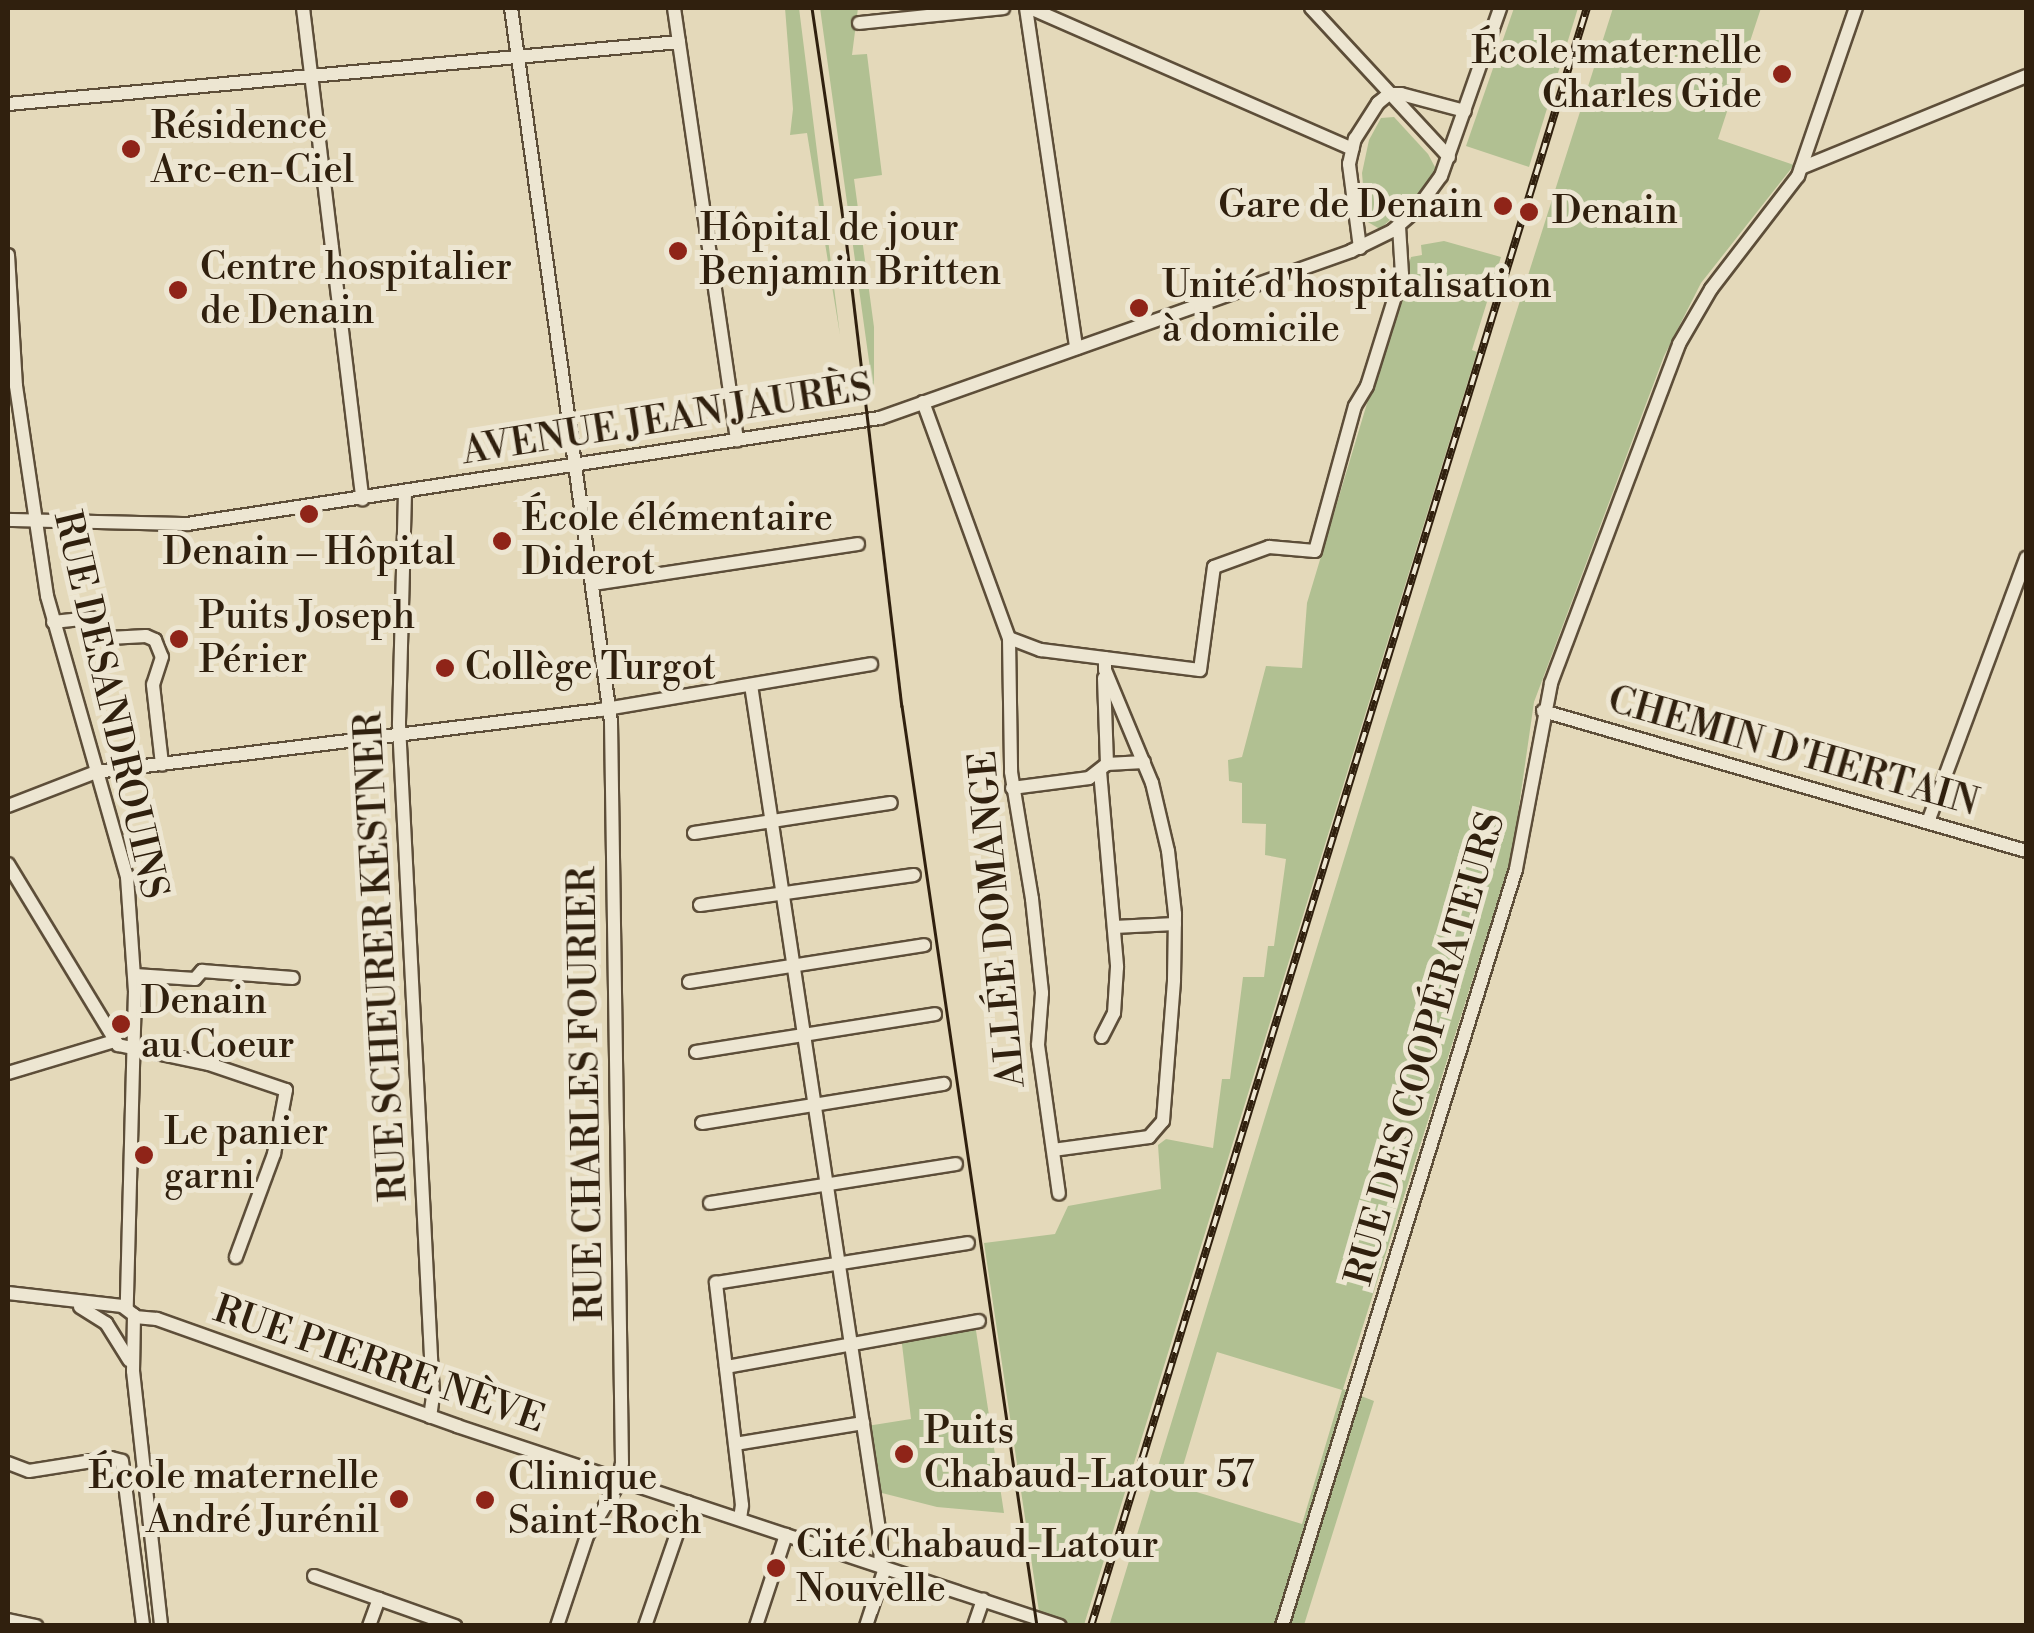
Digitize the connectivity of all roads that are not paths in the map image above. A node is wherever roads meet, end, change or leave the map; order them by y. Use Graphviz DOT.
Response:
graph roads {
  1 [pos="303,8"];
  2 [pos="510,8"];
  3 [pos="674,8"];
  4 [pos="1004,8"];
  5 [pos="1028,8"];
  6 [pos="1311,8"];
  7 [pos="1500,8"];
  8 [pos="1856,8"];
  9 [pos="859,23"];
  10 [pos="679,42"];
  11 [pos="517,56"];
  12 [pos="2026,76"];
  13 [pos="311,77"];
  14 [pos="1389,94"];
  15 [pos="8,104"];
  16 [pos="1465,111"];
  17 [pos="1352,149"];
  18 [pos="1449,157"];
  19 [pos="1801,168"];
  20 [pos="1398,226"];
  21 [pos="1360,248"];
  22 [pos="8,254"];
  23 [pos="1076,348"];
  24 [pos="922,402"];
  25 [pos="737,440"];
  26 [pos="576,466"];
  27 [pos="405,493"];
  28 [pos="362,499"];
  29 [pos="8,520"];
  30 [pos="33,520"];
  31 [pos="858,544"];
  32 [pos="2026,558"];
  33 [pos="594,584"];
  34 [pos="374,620"];
  35 [pos="402,621"];
  36 [pos="53,622"];
  37 [pos="1009,638"];
  38 [pos="871,664"];
  39 [pos="1105,664"];
  40 [pos="751,685"];
  41 [pos="610,708"];
  42 [pos="1543,711"];
  43 [pos="399,735"];
  44 [pos="1144,762"];
  45 [pos="162,764"];
  46 [pos="1104,768"];
  47 [pos="96,772"];
  48 [pos="1012,788"];
  49 [pos="891,803"];
  50 [pos="8,806"];
  51 [pos="772,821"];
  52 [pos="1928,822"];
  53 [pos="694,833"];
  54 [pos="2026,850"];
  55 [pos="8,864"];
  56 [pos="914,875"];
  57 [pos="782,893"];
  58 [pos="700,905"];
  59 [pos="1175,924"];
  60 [pos="1114,927"];
  61 [pos="924,945"];
  62 [pos="794,965"];
  63 [pos="134,975"];
  64 [pos="293,978"];
  65 [pos="689,982"];
  66 [pos="934,1014"];
  67 [pos="804,1035"];
  68 [pos="1102,1037"];
  69 [pos="115,1041"];
  70 [pos="134,1051"];
  71 [pos="696,1052"];
  72 [pos="8,1073"];
  73 [pos="944,1084"];
  74 [pos="815,1104"];
  75 [pos="702,1123"];
  76 [pos="1052,1150"];
  77 [pos="956,1164"];
  78 [pos="827,1184"];
  79 [pos="1059,1194"];
  80 [pos="710,1203"];
  81 [pos="968,1243"];
  82 [pos="236,1257"];
  83 [pos="839,1263"];
  84 [pos="8,1293"];
  85 [pos="64,1300"];
  86 [pos="128,1315"];
  87 [pos="978,1321"];
  88 [pos="109,1328"];
  89 [pos="851,1343"];
  90 [pos="726,1367"];
  91 [pos="133,1371"];
  92 [pos="430,1417"];
  93 [pos="863,1423"];
  94 [pos="735,1444"];
  95 [pos="8,1463"];
  96 [pos="620,1480"];
  97 [pos="688,1502"];
  98 [pos="740,1520"];
  99 [pos="786,1535"];
  100 [pos="152,1548"];
  101 [pos="134,1550"];
  102 [pos="882,1567"];
  103 [pos="314,1576"];
  104 [pos="379,1599"];
  105 [pos="983,1600"];
  106 [pos="8,1620"];
  107 [pos="36,1626"];
  108 [pos="143,1626"];
  109 [pos="161,1626"];
  110 [pos="370,1626"];
  111 [pos="454,1626"];
  112 [pos="557,1626"];
  113 [pos="645,1626"];
  114 [pos="756,1626"];
  115 [pos="866,1626"];
  116 [pos="974,1626"];
  117 [pos="1060,1626"];
  118 [pos="1282,1626"];
  1 -- 13 [label="street"];
  2 -- 11 [label="street, RUE CHARLES FOURIER"];
  3 -- 10 [label="street"];
  4 -- 9 [label="street"];
  5 -- 17 [label="street"];
  5 -- 23 [label="street"];
  6 -- 14 [label="street"];
  7 -- 16 [label="street, AVENUE JEAN JAURÈS"];
  8 -- 19 [label="street, RUE DES COOPÉRATEURS"];
  10 -- 11 [label="street"];
  10 -- 25 [label="street"];
  11 -- 13 [label="street"];
  11 -- 26 [label="street, RUE CHARLES FOURIER"];
  12 -- 19 [label="street"];
  13 -- 15 [label="street"];
  13 -- 28 [label="street"];
  14 -- 16 [label="street"];
  14 -- 17 [label="street"];
  14 -- 18 [label="street"];
  16 -- 18 [label="street, AVENUE JEAN JAURÈS"];
  17 -- 21 [label="street"];
  18 -- 20 [label="street, AVENUE JEAN JAURÈS"];
  19 -- 42 [label="street, RUE DES COOPÉRATEURS"];
  20 -- 21 [label="street, AVENUE JEAN JAURÈS"];
  20 -- 39 [label="street"];
  21 -- 23 [label="street, AVENUE JEAN JAURÈS"];
  22 -- 30 [label="street, RUE DESANDROUINS"];
  23 -- 24 [label="street, AVENUE JEAN JAURÈS"];
  24 -- 25 [label="street, AVENUE JEAN JAURÈS"];
  24 -- 37 [label="street, ALLÉE DOMANGE"];
  25 -- 26 [label="street, AVENUE JEAN JAURÈS"];
  26 -- 27 [label="street, AVENUE JEAN JAURÈS"];
  26 -- 33 [label="street, RUE CHARLES FOURIER"];
  27 -- 28 [label="street, AVENUE JEAN JAURÈS"];
  27 -- 35 [label="street, RUE SCHEURER KESTNER"];
  28 -- 30 [label="street, AVENUE JEAN JAURÈS"];
  29 -- 30 [label="street, AVENUE JEAN JAURÈS"];
  30 -- 36 [label="street, RUE DESANDROUINS"];
  31 -- 33 [label="street"];
  32 -- 52 [label="street"];
  33 -- 41 [label="street, RUE CHARLES FOURIER"];
  34 -- 35 [label="street"];
  35 -- 43 [label="street, RUE SCHEURER KESTNER"];
  36 -- 45 [label="street"];
  36 -- 47 [label="street, RUE DESANDROUINS"];
  37 -- 39 [label="street"];
  37 -- 48 [label="street, ALLÉE DOMANGE"];
  38 -- 40 [label="street"];
  39 -- 44 [label="street"];
  39 -- 46 [label="street"];
  40 -- 41 [label="street"];
  40 -- 51 [label="street"];
  41 -- 43 [label="street"];
  41 -- 96 [label="street, RUE CHARLES FOURIER"];
  42 -- 52 [label="street, CHEMIN D'HERTAIN"];
  42 -- 118 [label="street, RUE DES COOPÉRATEURS"];
  43 -- 45 [label="street"];
  43 -- 92 [label="street, RUE SCHEURER KESTNER"];
  44 -- 46 [label="street"];
  44 -- 59 [label="street"];
  45 -- 47 [label="street"];
  46 -- 48 [label="street"];
  46 -- 60 [label="street"];
  47 -- 50 [label="street"];
  47 -- 63 [label="street, RUE DESANDROUINS"];
  48 -- 76 [label="street, ALLÉE DOMANGE"];
  49 -- 51 [label="street"];
  51 -- 53 [label="street"];
  51 -- 57 [label="street"];
  52 -- 54 [label="street, CHEMIN D'HERTAIN"];
  55 -- 69 [label="street"];
  56 -- 57 [label="street"];
  57 -- 58 [label="street"];
  57 -- 62 [label="street"];
  59 -- 60 [label="street"];
  59 -- 76 [label="street"];
  60 -- 68 [label="street"];
  61 -- 62 [label="street"];
  62 -- 65 [label="street"];
  62 -- 67 [label="street"];
  63 -- 64 [label="street"];
  63 -- 70 [label="street, RUE DESANDROUINS"];
  66 -- 67 [label="street"];
  67 -- 71 [label="street"];
  67 -- 74 [label="street"];
  69 -- 70 [label="street"];
  69 -- 72 [label="street"];
  70 -- 82 [label="street"];
  70 -- 86 [label="street, RUE DESANDROUINS"];
  73 -- 74 [label="street"];
  74 -- 75 [label="street"];
  74 -- 78 [label="street"];
  76 -- 79 [label="street, ALLÉE DOMANGE"];
  77 -- 78 [label="street"];
  78 -- 80 [label="street"];
  78 -- 83 [label="street"];
  81 -- 83 [label="street"];
  83 -- 89 [label="street"];
  83 -- 90 [label="street"];
  84 -- 85 [label="street, RUE PIERRE NÈVE"];
  85 -- 86 [label="street, RUE PIERRE NÈVE"];
  85 -- 88 [label="street, RUE PIERRE NÈVE"];
  86 -- 88 [label="street"];
  86 -- 88 [label="street"];
  86 -- 91 [label="street, RUE DESANDROUINS"];
  86 -- 92 [label="street, RUE PIERRE NÈVE"];
  87 -- 89 [label="street"];
  88 -- 91 [label="street"];
  89 -- 90 [label="street"];
  89 -- 93 [label="street"];
  90 -- 94 [label="street"];
  91 -- 100 [label="street, RUE DESANDROUINS"];
  92 -- 96 [label="street, RUE PIERRE NÈVE"];
  93 -- 94 [label="street"];
  93 -- 102 [label="street"];
  94 -- 98 [label="street"];
  95 -- 101 [label="street"];
  96 -- 97 [label="street, RUE PIERRE NÈVE"];
  96 -- 112 [label="street"];
  97 -- 98 [label="street, RUE PIERRE NÈVE"];
  97 -- 113 [label="street"];
  98 -- 99 [label="street, RUE PIERRE NÈVE"];
  99 -- 102 [label="street, RUE PIERRE NÈVE"];
  99 -- 114 [label="street"];
  100 -- 101 [label="street"];
  100 -- 109 [label="street, RUE DESANDROUINS"];
  101 -- 108 [label="street"];
  102 -- 105 [label="street, RUE PIERRE NÈVE"];
  102 -- 115 [label="street"];
  103 -- 104 [label="street"];
  104 -- 110 [label="street"];
  104 -- 111 [label="street"];
  105 -- 116 [label="street"];
  105 -- 117 [label="street, RUE PIERRE NÈVE"];
  106 -- 107 [label="street"];
}
